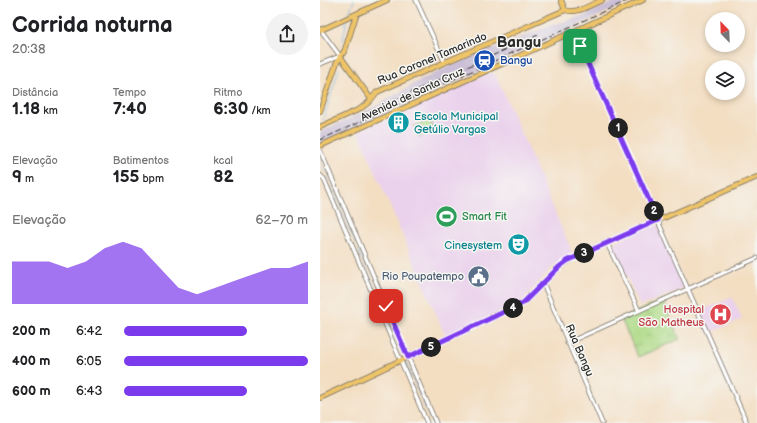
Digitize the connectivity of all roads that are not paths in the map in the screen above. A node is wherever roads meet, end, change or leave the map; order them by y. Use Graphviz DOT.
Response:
graph roads {
  1 [pos="387,0"];
  2 [pos="416,0"];
  3 [pos="561,0"];
  4 [pos="602,0"];
  5 [pos="643,0"];
  6 [pos="565,10"];
  7 [pos="353,16"];
  8 [pos="320,30"];
  9 [pos="574,31"];
  10 [pos="340,56"];
  11 [pos="445,63"];
  12 [pos="320,64"];
  13 [pos="371,99"];
  14 [pos="320,111"];
  15 [pos="320,127"];
  16 [pos="320,146"];
  17 [pos="320,150"];
  18 [pos="321,175"];
  19 [pos="757,177"];
  20 [pos="658,220"];
  21 [pos="607,242"];
  22 [pos="757,258"];
  23 [pos="543,283"];
  24 [pos="688,289"];
  25 [pos="639,311"];
  26 [pos="567,343"];
  27 [pos="404,359"];
  28 [pos="320,398"];
  29 [pos="427,423"];
  30 [pos="436,423"];
  31 [pos="602,423"];
  32 [pos="747,423"];
  1 -- 7 [label="main road"];
  2 -- 11 [label="street"];
  3 -- 6 [label="main road"];
  4 -- 6 [label="main road, Rua Coronel Tamarindo"];
  5 -- 9 [label="main road, Avenida de Santa Cruz"];
  6 -- 11 [label="main road, Rua Coronel Tamarindo"];
  7 -- 8 [label="main road"];
  7 -- 10 [label="main road"];
  8 -- 10 [label="street"];
  9 -- 16 [label="main road, Avenida de Santa Cruz"];
  9 -- 20 [label="street"];
  10 -- 12 [label="street"];
  10 -- 13 [label="main road"];
  10 -- 14 [label="main road"];
  11 -- 13 [label="main road, Rua Coronel Tamarindo"];
  13 -- 15 [label="main road, Rua Coronel Tamarindo"];
  17 -- 27 [label="street"];
  18 -- 27 [label="street"];
  19 -- 20 [label="main road"];
  20 -- 21 [label="main road"];
  20 -- 24 [label="street"];
  21 -- 23 [label="main road"];
  21 -- 25 [label="street"];
  22 -- 24 [label="street"];
  23 -- 26 [label="street, Rua Bangu"];
  23 -- 27 [label="main road"];
  24 -- 25 [label="street"];
  24 -- 32 [label="street"];
  25 -- 26 [label="street"];
  26 -- 31 [label="street, Rua Bangu"];
  27 -- 28 [label="main road"];
  27 -- 29 [label="street"];
  27 -- 30 [label="street"];
}
